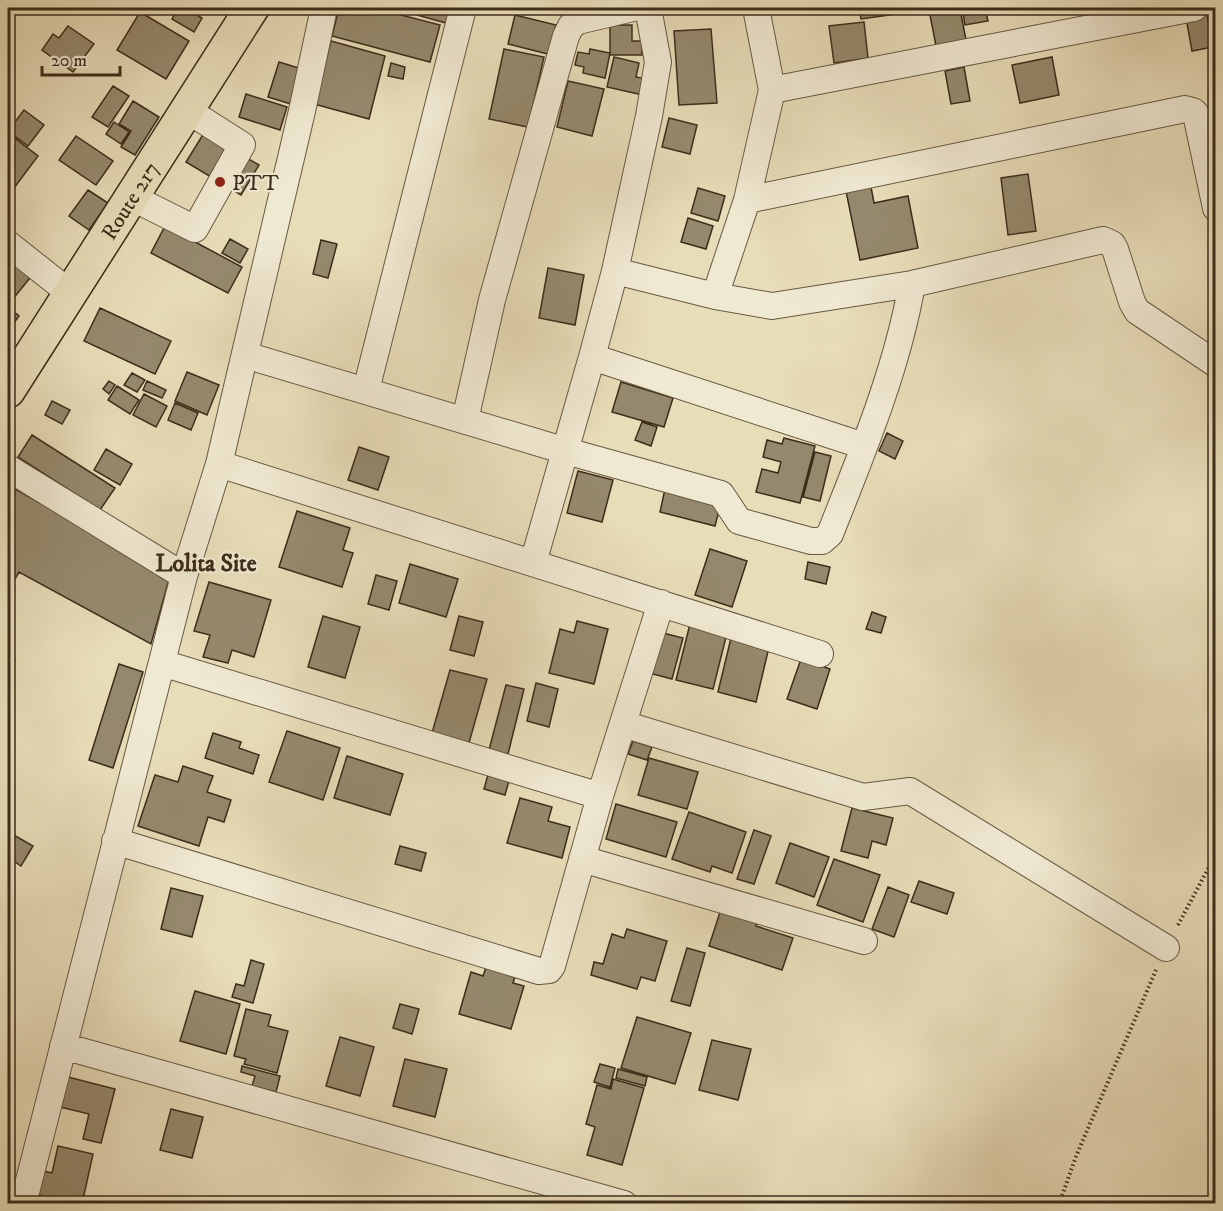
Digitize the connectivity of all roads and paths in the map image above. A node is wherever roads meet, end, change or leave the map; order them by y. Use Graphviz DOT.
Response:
graph roads {
  1 [pos="252,8"];
  2 [pos="324,8"];
  3 [pos="462,8"];
  4 [pos="633,8"];
  5 [pos="648,8"];
  6 [pos="756,8"];
  7 [pos="1194,8"];
  8 [pos="772,90"];
  9 [pos="187,110"];
  10 [pos="1212,177"];
  11 [pos="131,197"];
  12 [pos="747,200"];
  13 [pos="1215,208"];
  14 [pos="8,244"];
  15 [pos="615,271"];
  16 [pos="912,284"];
  17 [pos="70,293"];
  18 [pos="716,296"];
  19 [pos="244,355"];
  20 [pos="592,357"];
  21 [pos="1215,364"];
  22 [pos="366,390"];
  23 [pos="8,392"];
  24 [pos="465,420"];
  25 [pos="864,446"];
  26 [pos="566,451"];
  27 [pos="219,464"];
  28 [pos="8,468"];
  29 [pos="533,563"];
  30 [pos="184,576"];
  31 [pos="661,603"];
  32 [pos="820,654"];
  33 [pos="162,663"];
  34 [pos="623,724"];
  35 [pos="600,796"];
  36 [pos="115,841"];
  37 [pos="1215,854"];
  38 [pos="582,859"];
  39 [pos="864,941"];
  40 [pos="1166,948"];
  41 [pos="63,1046"];
  42 [pos="23,1203"];
  43 [pos="624,1203"];
  44 [pos="1059,1203"];
  1 -- 9 [label="main road, Route 217"];
  2 -- 19 [label="street"];
  3 -- 22 [label="street"];
  4 -- 24 [label="street"];
  5 -- 15 [label="street"];
  6 -- 8 [label="street"];
  7 -- 8 [label="street"];
  8 -- 12 [label="street"];
  9 -- 11 [label="main road, Route 217"];
  9 -- 11 [label="street"];
  10 -- 12 [label="street"];
  10 -- 13 [label="street"];
  11 -- 17 [label="main road, Route 217"];
  12 -- 18 [label="street"];
  14 -- 17 [label="street"];
  15 -- 18 [label="street"];
  15 -- 20 [label="street"];
  16 -- 18 [label="street"];
  16 -- 21 [label="street"];
  16 -- 25 [label="street"];
  17 -- 23 [label="main road, Route 217"];
  19 -- 22 [label="street"];
  19 -- 27 [label="street"];
  20 -- 25 [label="street"];
  20 -- 26 [label="street"];
  22 -- 24 [label="street"];
  24 -- 26 [label="street"];
  25 -- 26 [label="street"];
  26 -- 29 [label="street"];
  27 -- 29 [label="street"];
  27 -- 30 [label="street"];
  28 -- 30 [label="street"];
  29 -- 31 [label="street"];
  30 -- 33 [label="street"];
  31 -- 32 [label="street"];
  31 -- 34 [label="street"];
  33 -- 35 [label="street"];
  33 -- 36 [label="street"];
  34 -- 35 [label="street"];
  34 -- 40 [label="street"];
  35 -- 38 [label="street"];
  36 -- 38 [label="street"];
  36 -- 41 [label="street"];
  37 -- 40 [label="path"];
  38 -- 39 [label="street"];
  40 -- 44 [label="path"];
  41 -- 42 [label="street"];
  41 -- 43 [label="street"];
}
